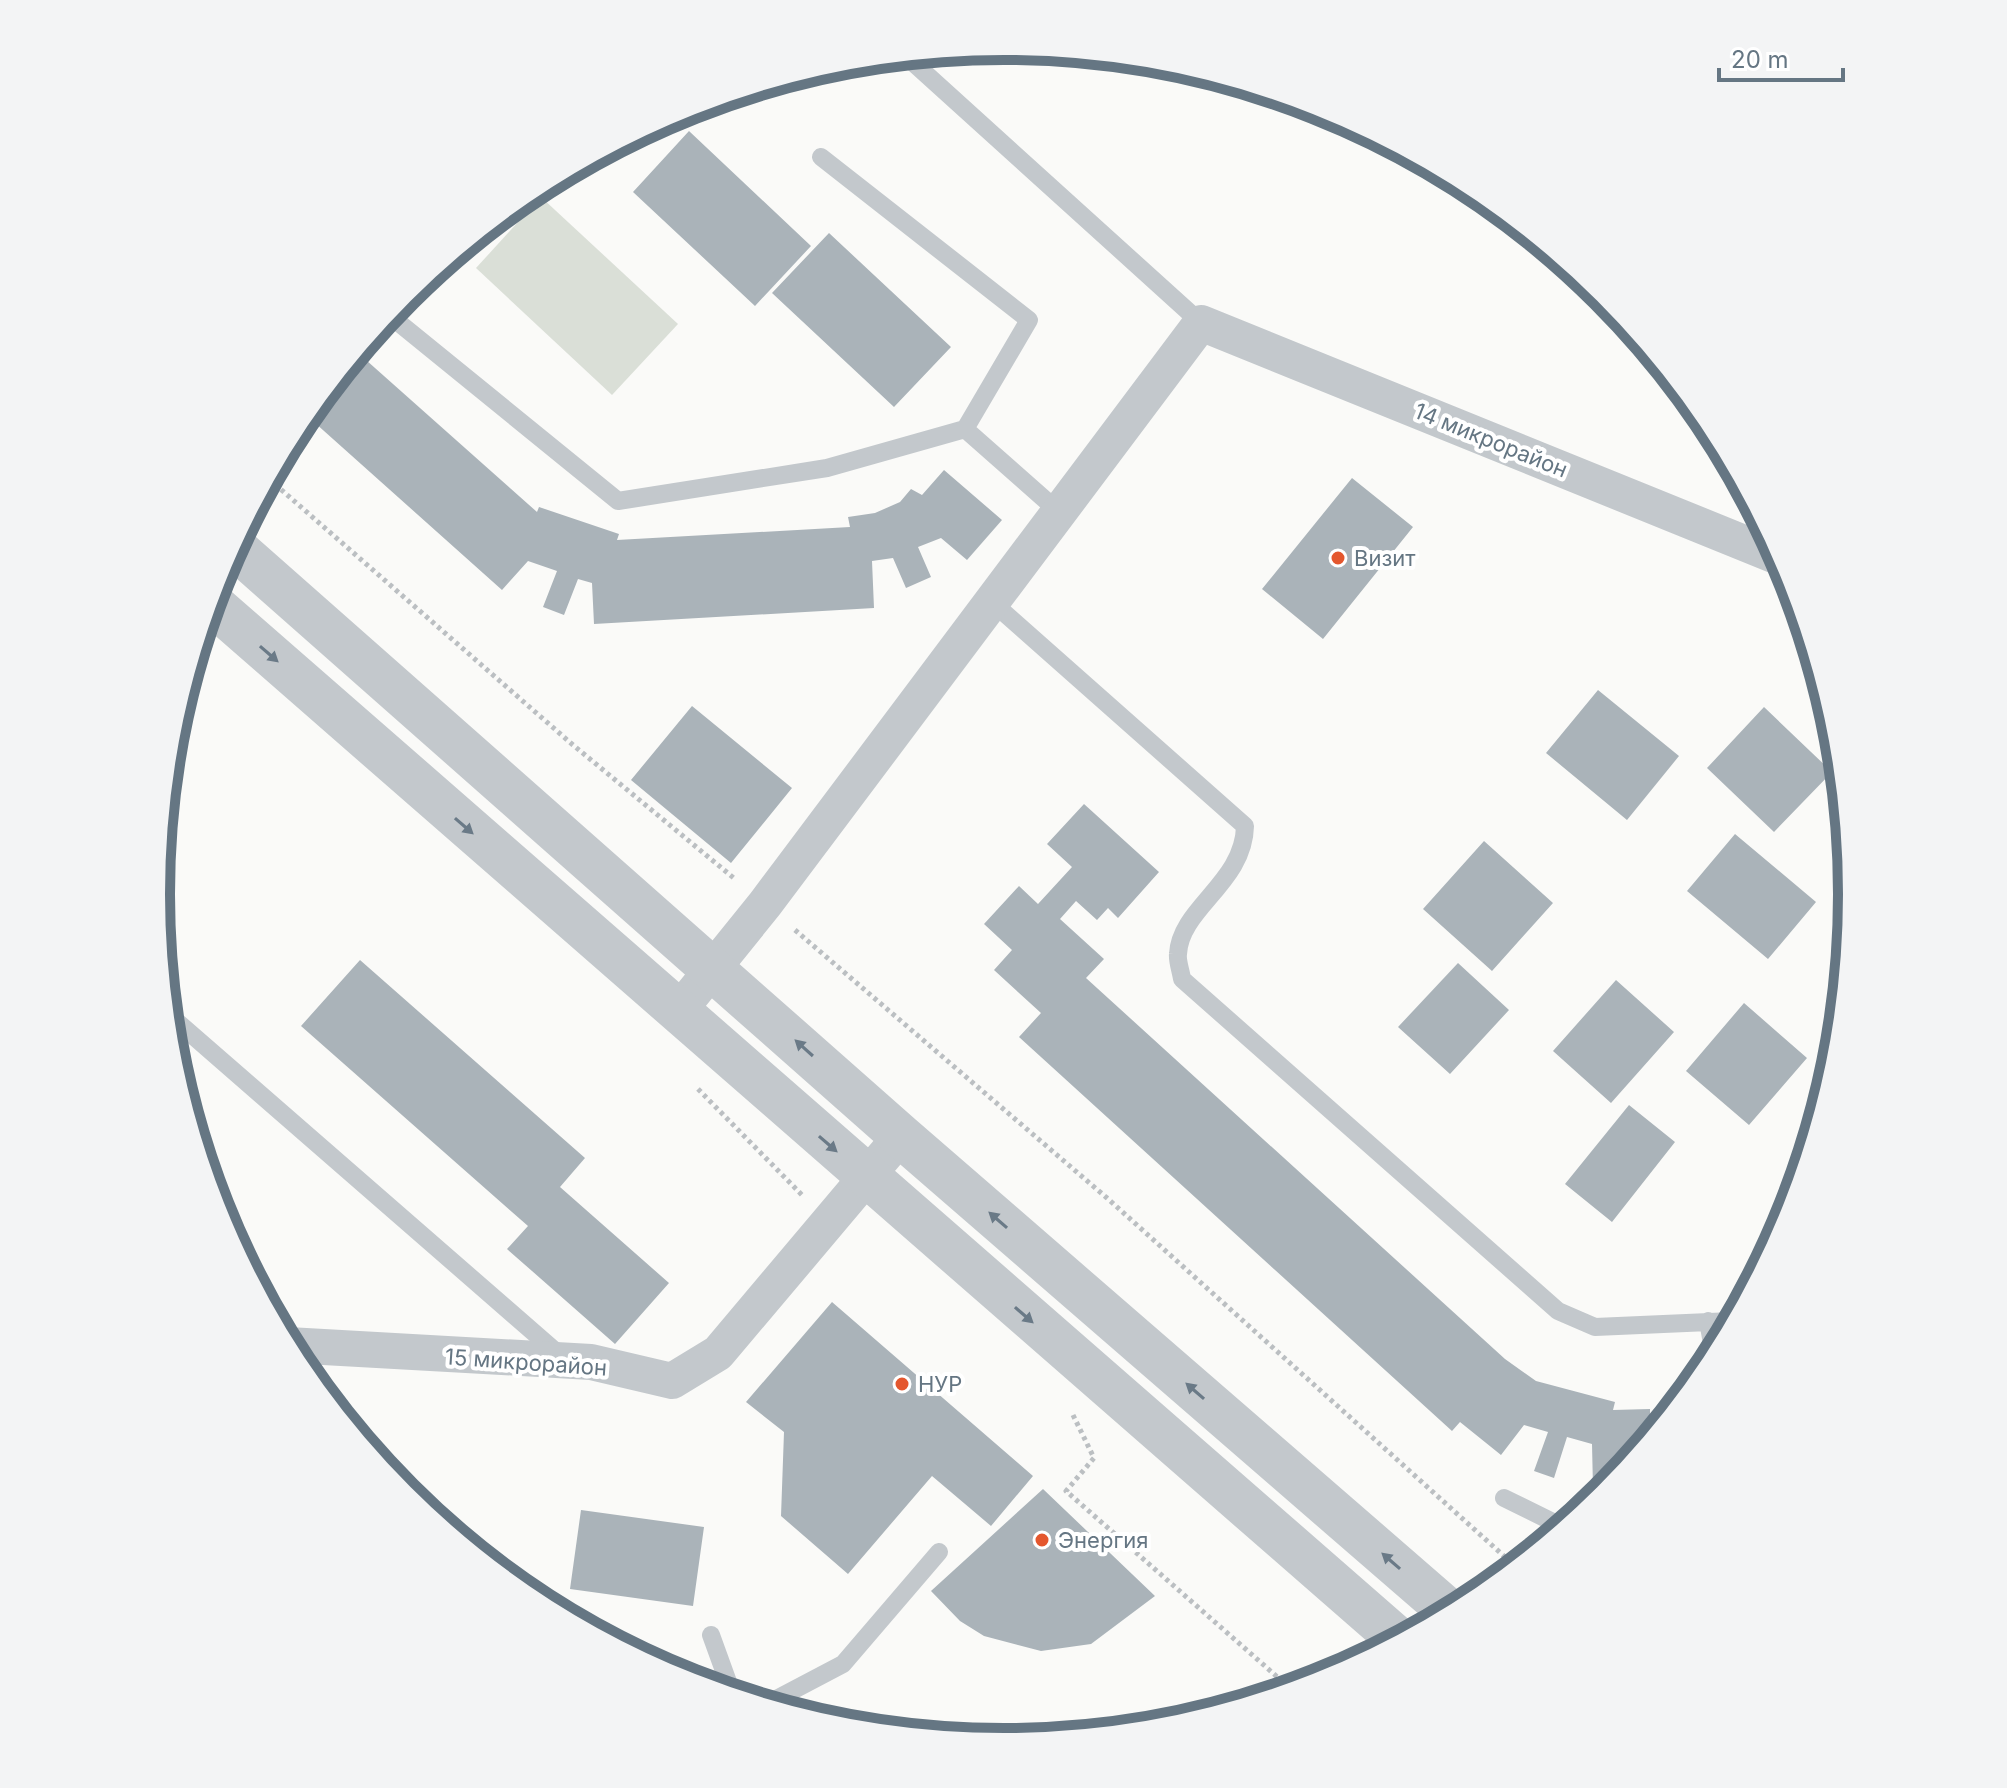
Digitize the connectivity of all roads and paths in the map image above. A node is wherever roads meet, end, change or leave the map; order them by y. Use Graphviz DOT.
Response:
graph roads {
  1 [pos="916,65"];
  2 [pos="821,157"];
  3 [pos="397,322"];
  4 [pos="1201,323"];
  5 [pos="965,429"];
  6 [pos="277,486"];
  7 [pos="1059,512"];
  8 [pos="1763,551"];
  9 [pos="243,554"];
  10 [pos="992,602"];
  11 [pos="220,611"];
  12 [pos="765,904"];
  13 [pos="713,967"];
  14 [pos="677,1013"];
  15 [pos="182,1031"];
  16 [pos="695,1087"];
  17 [pos="901,1136"];
  18 [pos="865,1176"];
  19 [pos="829,1225"];
  20 [pos="1708,1321"];
  21 [pos="1720,1321"];
  22 [pos="1711,1335"];
  23 [pos="303,1346"];
  24 [pos="567,1361"];
  25 [pos="1069,1407"];
  26 [pos="1504,1498"];
  27 [pos="1552,1522"];
  28 [pos="939,1552"];
  29 [pos="1507,1559"];
  30 [pos="1440,1604"];
  31 [pos="1390,1632"];
  32 [pos="711,1635"];
  33 [pos="728,1681"];
  34 [pos="1281,1681"];
  35 [pos="779,1697"];
  1 -- 4 [label="lane"];
  2 -- 5 [label="lane"];
  3 -- 5 [label="lane"];
  4 -- 7 [label="street"];
  4 -- 8 [label="street, 14 микрорайон"];
  5 -- 7 [label="lane"];
  6 -- 12 [label="path"];
  7 -- 10 [label="street"];
  9 -- 13 [label="street"];
  10 -- 12 [label="street"];
  10 -- 20 [label="lane"];
  11 -- 14 [label="street, one-way"];
  12 -- 13 [label="street"];
  12 -- 29 [label="path"];
  13 -- 14 [label="street"];
  17 -- 13 [label="street, one-way"];
  14 -- 18 [label="street, one-way"];
  15 -- 24 [label="lane"];
  16 -- 19 [label="path"];
  17 -- 18 [label="street, 15 микрорайон"];
  30 -- 17 [label="street, one-way"];
  18 -- 19 [label="street, 15 микрорайон"];
  18 -- 31 [label="street, one-way"];
  19 -- 24 [label="street, 15 микрорайон"];
  20 -- 21 [label="lane"];
  20 -- 22 [label="lane"];
  23 -- 24 [label="street, 15 микрорайон"];
  25 -- 34 [label="path"];
  26 -- 27 [label="lane"];
  28 -- 35 [label="lane"];
  32 -- 33 [label="lane"];
}
